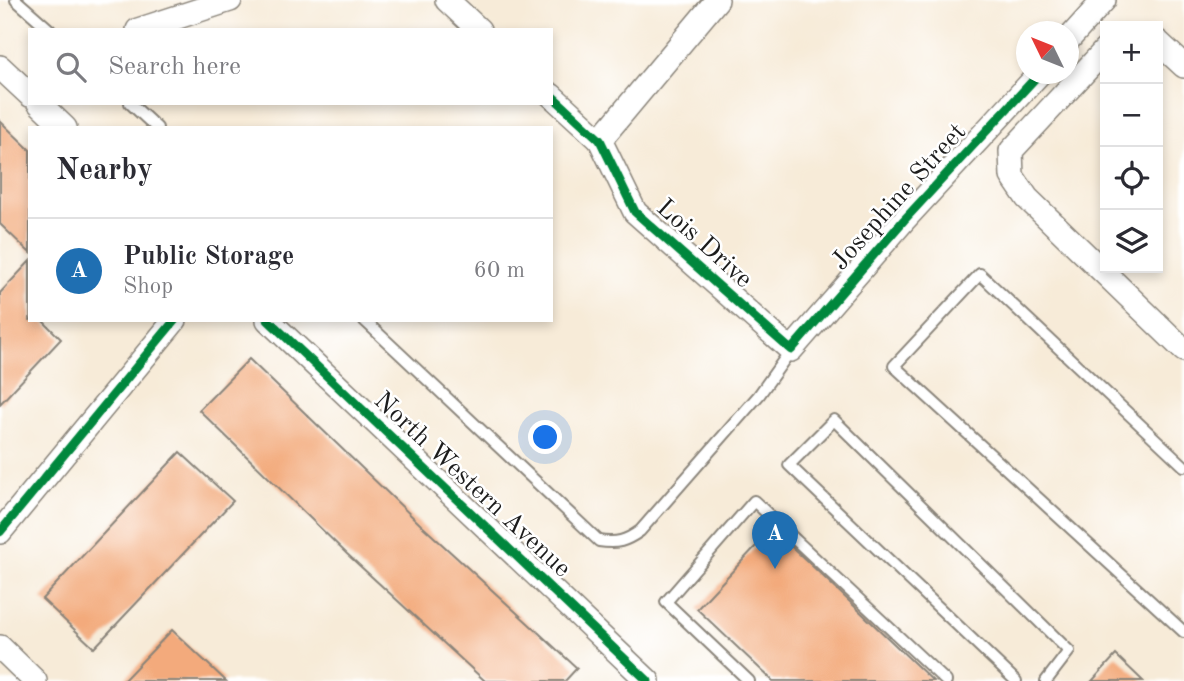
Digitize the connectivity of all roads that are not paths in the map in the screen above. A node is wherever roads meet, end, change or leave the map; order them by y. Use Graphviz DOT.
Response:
graph roads {
  1 [pos="16,0"];
  2 [pos="230,0"];
  3 [pos="447,0"];
  4 [pos="717,0"];
  5 [pos="1104,0"];
  6 [pos="48,28"];
  7 [pos="144,28"];
  8 [pos="478,28"];
  9 [pos="1079,29"];
  10 [pos="1163,47"];
  11 [pos="1100,55"];
  12 [pos="0,66"];
  13 [pos="1184,66"];
  14 [pos="1030,84"];
  15 [pos="28,93"];
  16 [pos="553,97"];
  17 [pos="41,105"];
  18 [pos="132,105"];
  19 [pos="63,126"];
  20 [pos="155,126"];
  21 [pos="600,140"];
  22 [pos="173,322"];
  23 [pos="270,322"];
  24 [pos="366,322"];
  25 [pos="791,350"];
  26 [pos="1184,350"];
  27 [pos="1184,466"];
  28 [pos="0,532"];
  29 [pos="1184,632"];
  30 [pos="0,647"];
  31 [pos="36,681"];
  32 [pos="648,681"];
  33 [pos="749,681"];
  34 [pos="946,681"];
  35 [pos="1016,681"];
  36 [pos="1046,681"];
  1 -- 6 [label="lane"];
  2 -- 7 [label="street"];
  3 -- 8 [label="street"];
  4 -- 21 [label="street"];
  5 -- 9 [label="street"];
  10 -- 13 [label="street"];
  11 -- 26 [label="street"];
  12 -- 15 [label="street"];
  14 -- 25 [label="street, Josephine Street"];
  16 -- 21 [label="street, Lois Drive"];
  17 -- 19 [label="street"];
  18 -- 20 [label="lane"];
  21 -- 25 [label="street, Lois Drive"];
  22 -- 28 [label="street"];
  23 -- 32 [label="street, North Western Avenue"];
  24 -- 25 [label="lane"];
  27 -- 29 [label="lane"];
  30 -- 31 [label="street"];
  33 -- 34 [label="lane"];
  35 -- 36 [label="lane"];
}
